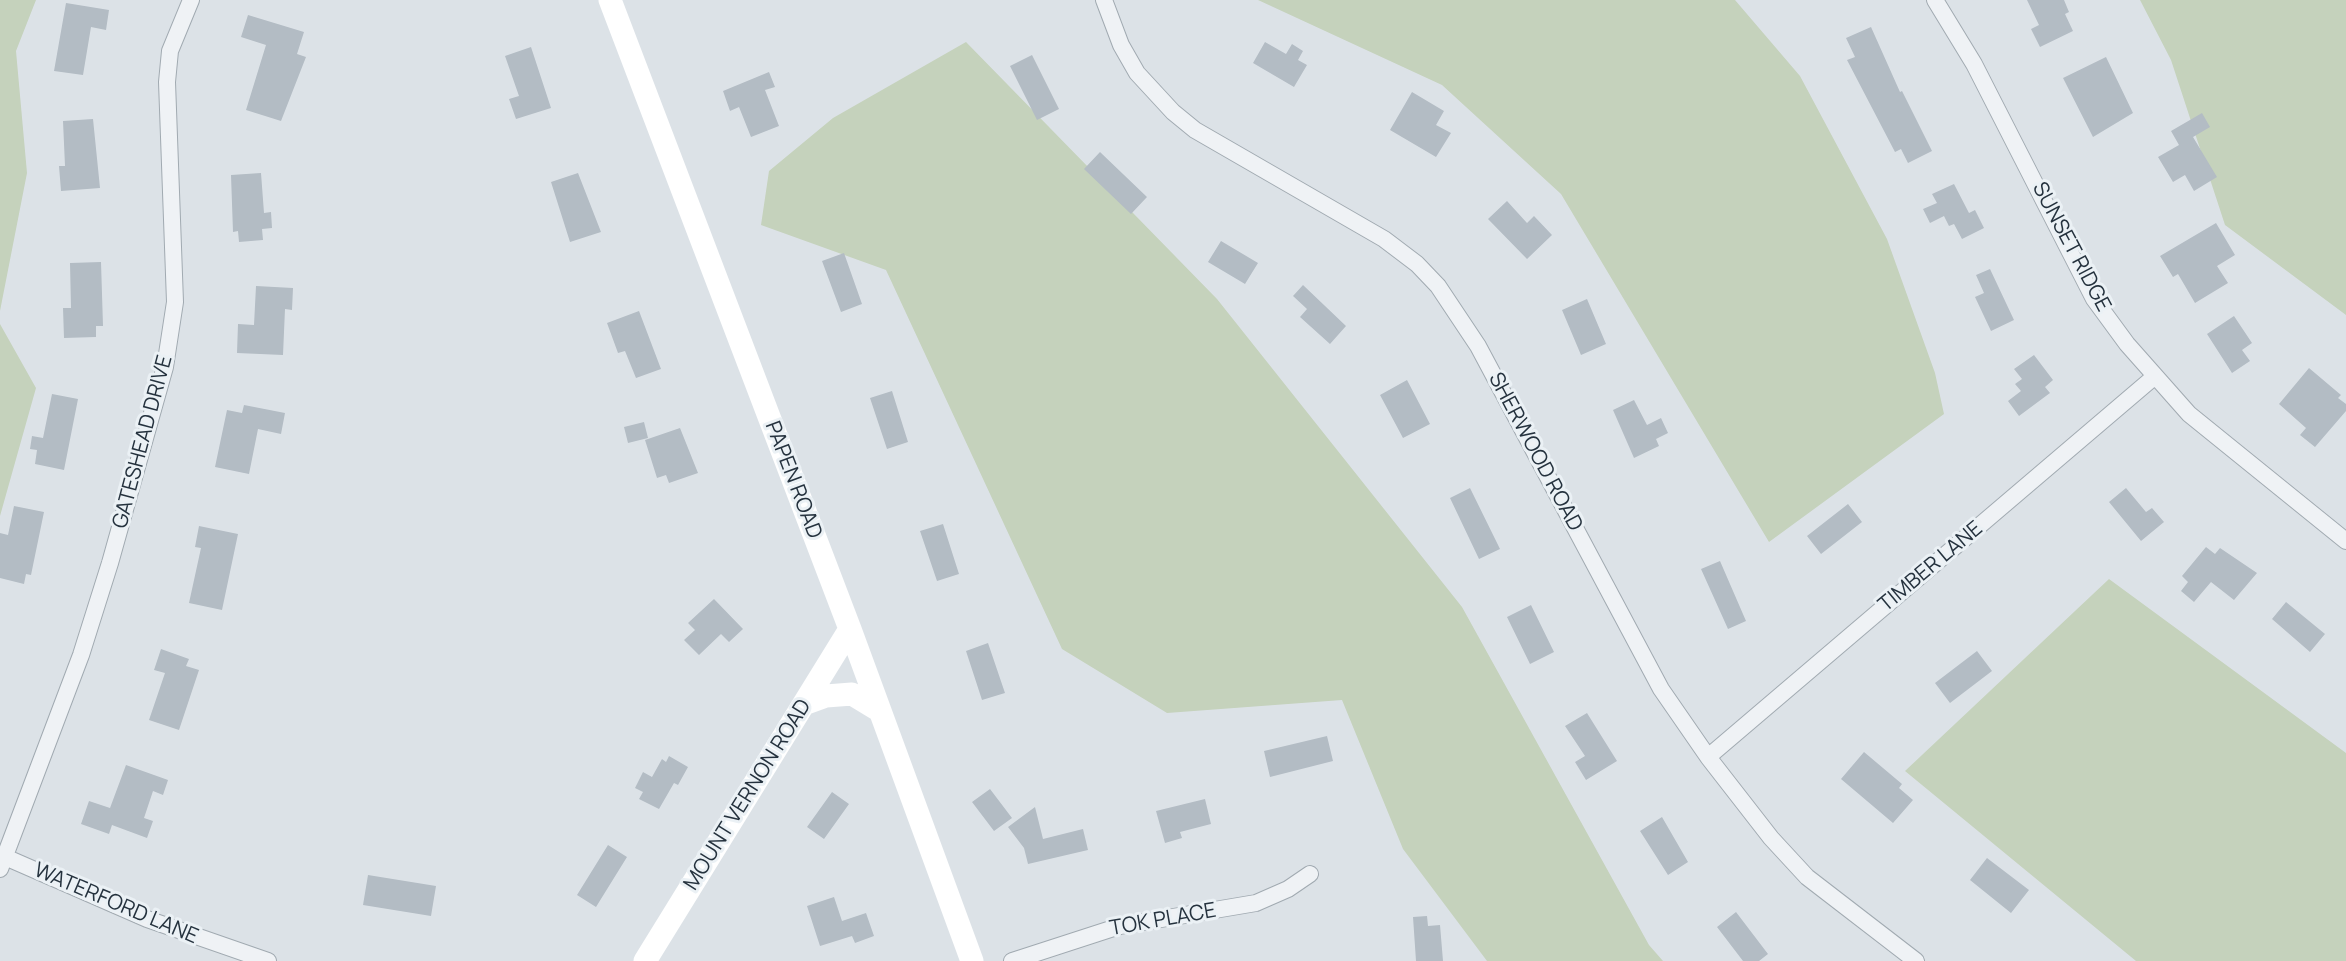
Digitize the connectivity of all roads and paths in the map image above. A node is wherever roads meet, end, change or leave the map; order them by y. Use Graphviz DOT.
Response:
graph roads {
  1 [pos="191,0"];
  2 [pos="610,0"];
  3 [pos="1104,0"];
  4 [pos="1935,0"];
  5 [pos="2154,377"];
  6 [pos="2346,541"];
  7 [pos="850,629"];
  8 [pos="804,704"];
  9 [pos="880,711"];
  10 [pos="1708,757"];
  11 [pos="3,863"];
  12 [pos="1310,874"];
  13 [pos="268,961"];
  14 [pos="645,961"];
  15 [pos="972,961"];
  16 [pos="1012,961"];
  17 [pos="1916,961"];
  1 -- 11 [label="street, GATESHEAD DRIVE"];
  2 -- 7 [label="street, PAPEN ROAD"];
  3 -- 10 [label="street, SHERWOOD ROAD"];
  4 -- 5 [label="street, SUNSET RIDGE"];
  5 -- 6 [label="street, SUNSET RIDGE"];
  5 -- 10 [label="street, TIMBER LANE"];
  7 -- 8 [label="street, MOUNT VERNON ROAD"];
  7 -- 9 [label="street, PAPEN ROAD"];
  8 -- 9 [label="street"];
  8 -- 14 [label="street, MOUNT VERNON ROAD"];
  9 -- 15 [label="street, PAPEN ROAD"];
  10 -- 17 [label="street, SHERWOOD ROAD"];
  11 -- 13 [label="street, WATERFORD LANE"];
  12 -- 16 [label="street, TOK PLACE"];
}
